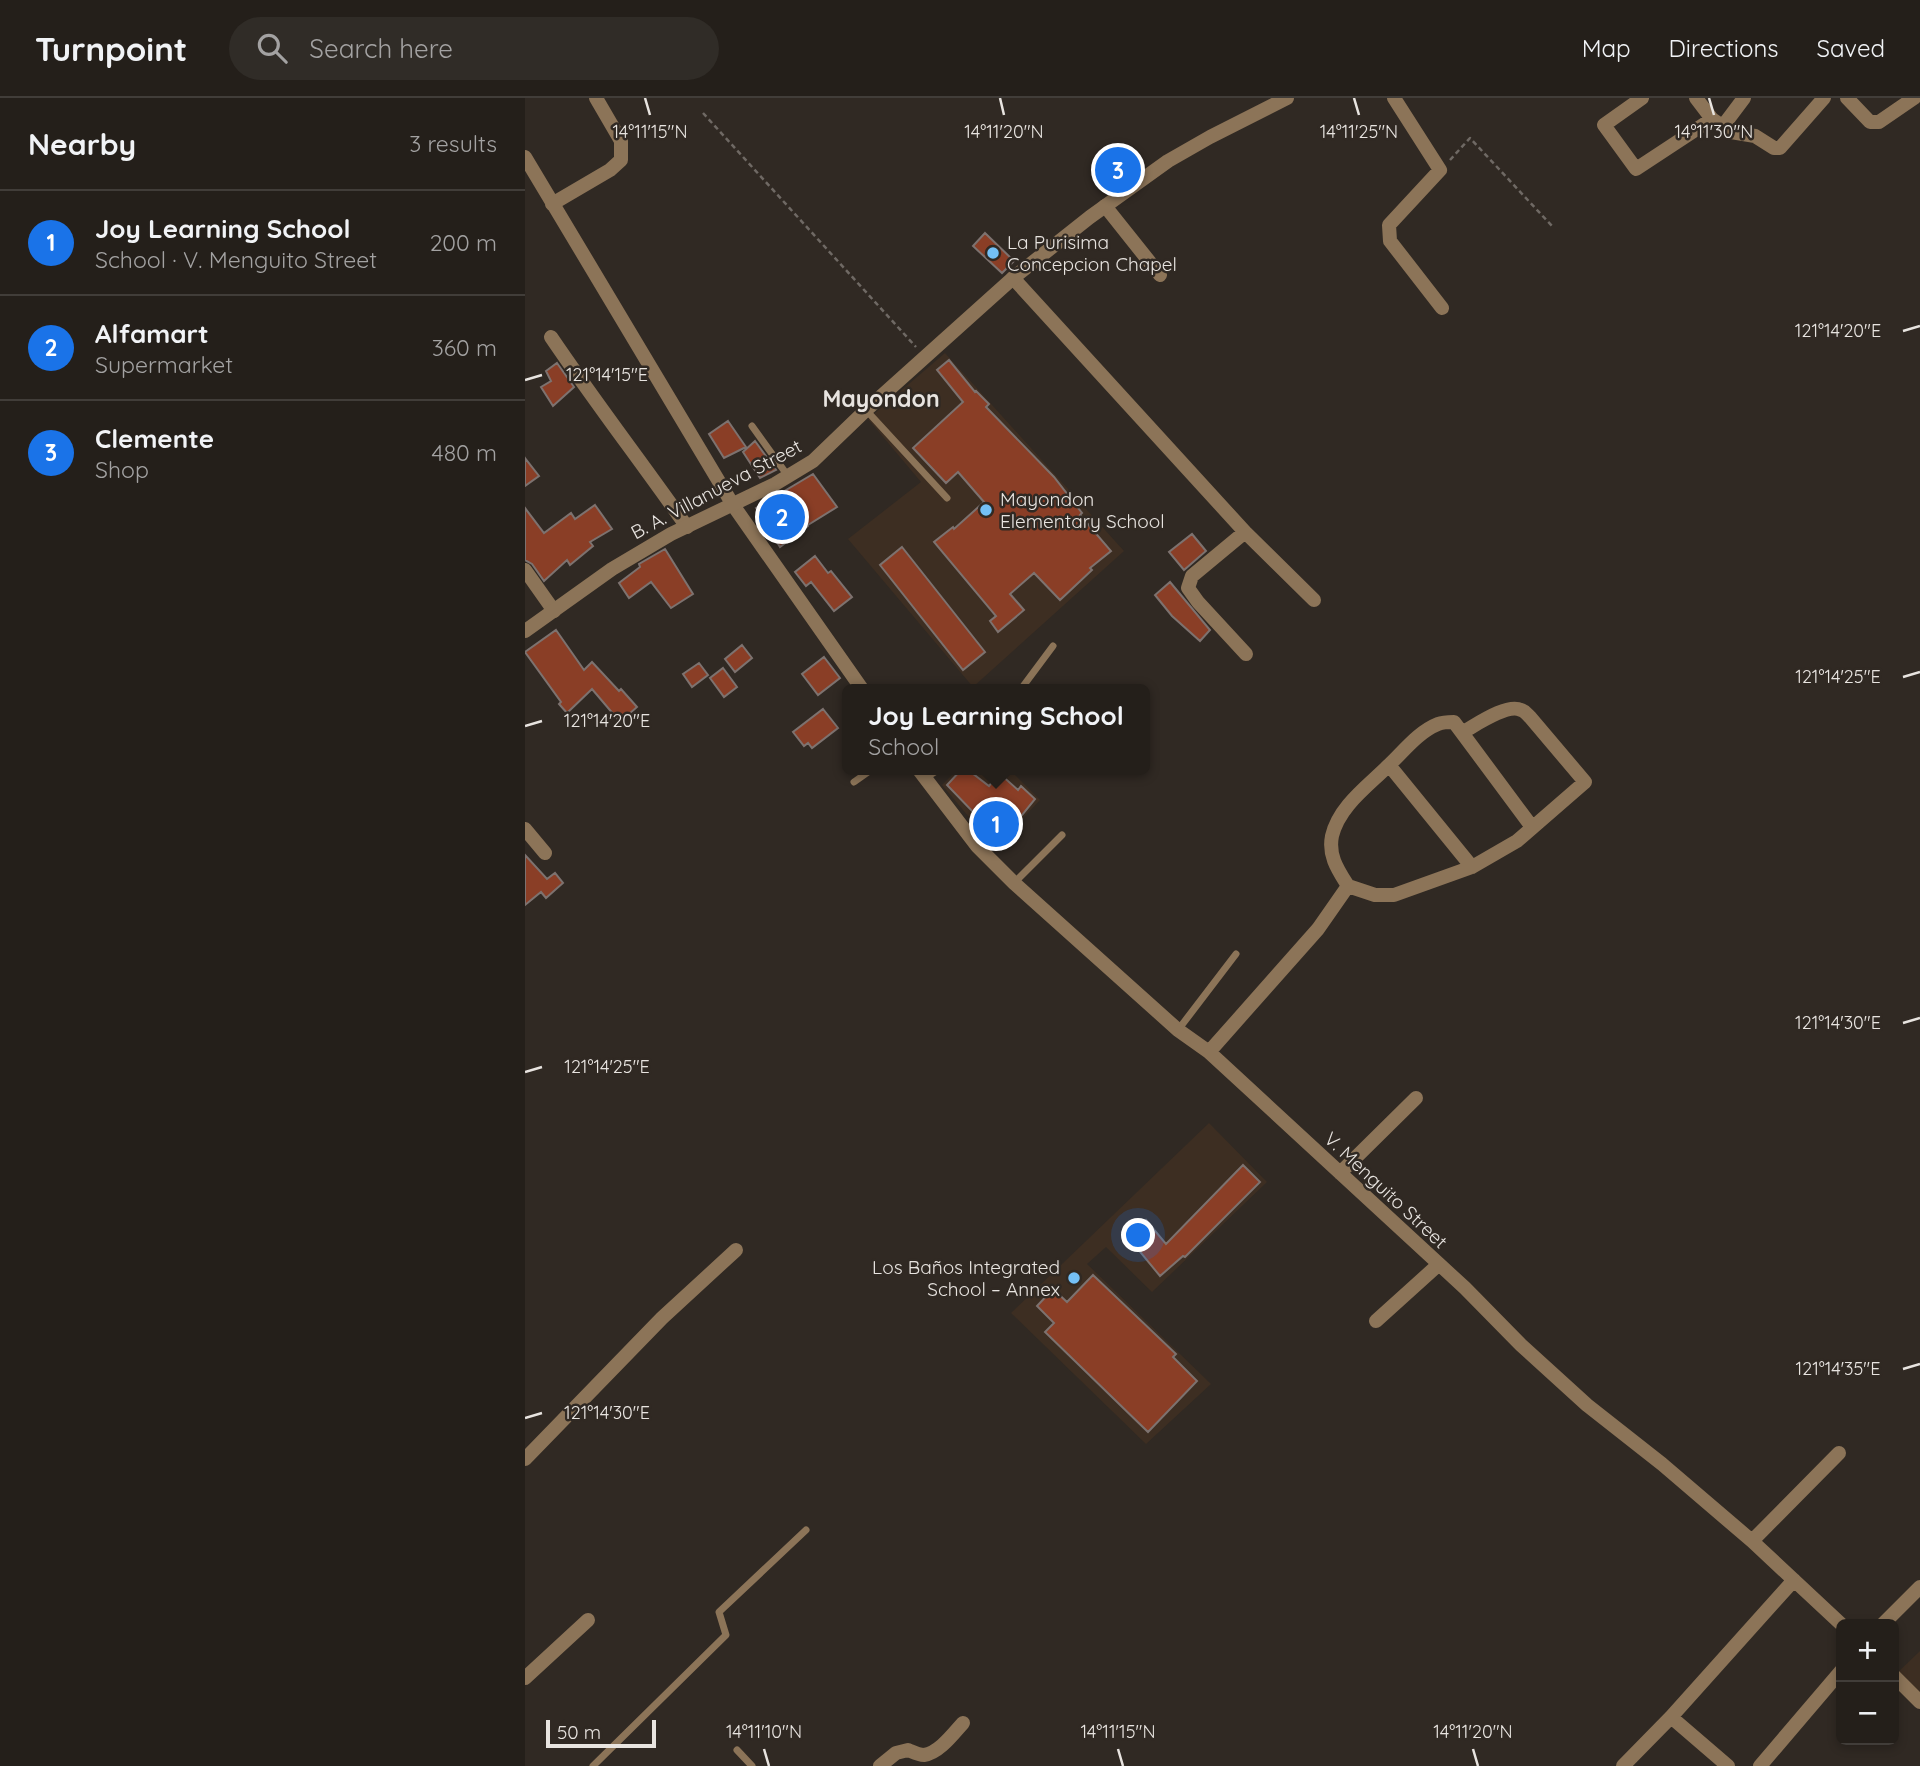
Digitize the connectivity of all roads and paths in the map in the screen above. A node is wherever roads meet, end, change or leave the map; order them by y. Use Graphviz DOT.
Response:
graph roads {
  1 [pos="596,98"];
  2 [pos="1287,98"];
  3 [pos="1394,98"];
  4 [pos="1642,98"];
  5 [pos="1696,98"];
  6 [pos="1744,98"];
  7 [pos="1824,98"];
  8 [pos="1915,98"];
  9 [pos="1856,101"];
  10 [pos="703,113"];
  11 [pos="1718,122"];
  12 [pos="526,162"];
  13 [pos="1440,170"];
  14 [pos="552,204"];
  15 [pos="1105,206"];
  16 [pos="1552,226"];
  17 [pos="1160,275"];
  18 [pos="1013,278"];
  19 [pos="1442,308"];
  20 [pos="551,337"];
  21 [pos="926,358"];
  22 [pos="866,410"];
  23 [pos="752,426"];
  24 [pos="788,476"];
  25 [pos="947,498"];
  26 [pos="733,505"];
  27 [pos="687,527"];
  28 [pos="1245,532"];
  29 [pos="525,570"];
  30 [pos="1314,600"];
  31 [pos="554,611"];
  32 [pos="525,631"];
  33 [pos="1053,646"];
  34 [pos="1246,654"];
  35 [pos="858,684"];
  36 [pos="1025,684"];
  37 [pos="1463,732"];
  38 [pos="1389,765"];
  39 [pos="864,775"];
  40 [pos="928,775"];
  41 [pos="854,782"];
  42 [pos="1532,827"];
  43 [pos="525,829"];
  44 [pos="1062,835"];
  45 [pos="545,852"];
  46 [pos="1472,867"];
  47 [pos="1014,883"];
  48 [pos="1348,886"];
  49 [pos="1236,954"];
  50 [pos="1178,1030"];
  51 [pos="1209,1052"];
  52 [pos="1416,1098"];
  53 [pos="1341,1173"];
  54 [pos="736,1250"];
  55 [pos="1438,1265"];
  56 [pos="1376,1321"];
  57 [pos="1839,1453"];
  58 [pos="525,1459"];
  59 [pos="806,1530"];
  60 [pos="1752,1541"];
  61 [pos="1794,1580"];
  62 [pos="1920,1587"];
  63 [pos="1836,1619"];
  64 [pos="1888,1619"];
  65 [pos="588,1620"];
  66 [pos="1836,1677"];
  67 [pos="525,1678"];
  68 [pos="1899,1681"];
  69 [pos="1920,1702"];
  70 [pos="1671,1717"];
  71 [pos="963,1723"];
  72 [pos="737,1750"];
  73 [pos="593,1766"];
  74 [pos="752,1766"];
  75 [pos="880,1766"];
  76 [pos="1623,1766"];
  77 [pos="1728,1766"];
  78 [pos="1760,1766"];
  1 -- 14 [label="street"];
  2 -- 15 [label="street, B. A. Villanueva Street"];
  3 -- 13 [label="street"];
  4 -- 11 [label="street"];
  5 -- 11 [label="street"];
  6 -- 11 [label="street"];
  7 -- 11 [label="street"];
  8 -- 9 [label="street"];
  10 -- 21 [label="path"];
  12 -- 14 [label="street"];
  13 -- 16 [label="path"];
  13 -- 19 [label="street"];
  14 -- 26 [label="street"];
  15 -- 17 [label="street"];
  15 -- 18 [label="street, B. A. Villanueva Street"];
  18 -- 21 [label="street, B. A. Villanueva Street"];
  18 -- 28 [label="street"];
  20 -- 27 [label="street"];
  21 -- 22 [label="street, B. A. Villanueva Street"];
  22 -- 24 [label="street, B. A. Villanueva Street"];
  22 -- 25 [label="lane"];
  23 -- 24 [label="lane"];
  24 -- 26 [label="street, B. A. Villanueva Street"];
  26 -- 27 [label="street, B. A. Villanueva Street"];
  26 -- 35 [label="street"];
  27 -- 31 [label="street, B. A. Villanueva Street"];
  28 -- 30 [label="street"];
  28 -- 34 [label="street"];
  29 -- 31 [label="street"];
  31 -- 32 [label="street, B. A. Villanueva Street"];
  33 -- 36 [label="lane"];
  37 -- 38 [label="street"];
  37 -- 42 [label="street"];
  37 -- 42 [label="street"];
  38 -- 46 [label="street"];
  38 -- 48 [label="street"];
  39 -- 41 [label="lane"];
  40 -- 47 [label="street, V. Menguito Street"];
  42 -- 46 [label="street"];
  43 -- 45 [label="street"];
  44 -- 47 [label="lane"];
  46 -- 48 [label="street"];
  47 -- 50 [label="street, V. Menguito Street"];
  48 -- 51 [label="street"];
  49 -- 50 [label="lane"];
  50 -- 51 [label="street, V. Menguito Street"];
  51 -- 53 [label="street, V. Menguito Street"];
  52 -- 53 [label="street"];
  53 -- 55 [label="street, V. Menguito Street"];
  54 -- 58 [label="street"];
  55 -- 56 [label="street"];
  55 -- 60 [label="street, V. Menguito Street"];
  57 -- 60 [label="street"];
  59 -- 73 [label="lane"];
  60 -- 61 [label="street, V. Menguito Street"];
  61 -- 63 [label="street, V. Menguito Street"];
  61 -- 70 [label="street"];
  62 -- 64 [label="street"];
  65 -- 67 [label="street"];
  66 -- 78 [label="street"];
  68 -- 69 [label="street"];
  70 -- 76 [label="street"];
  70 -- 77 [label="street"];
  71 -- 75 [label="street"];
  72 -- 74 [label="lane"];
}
